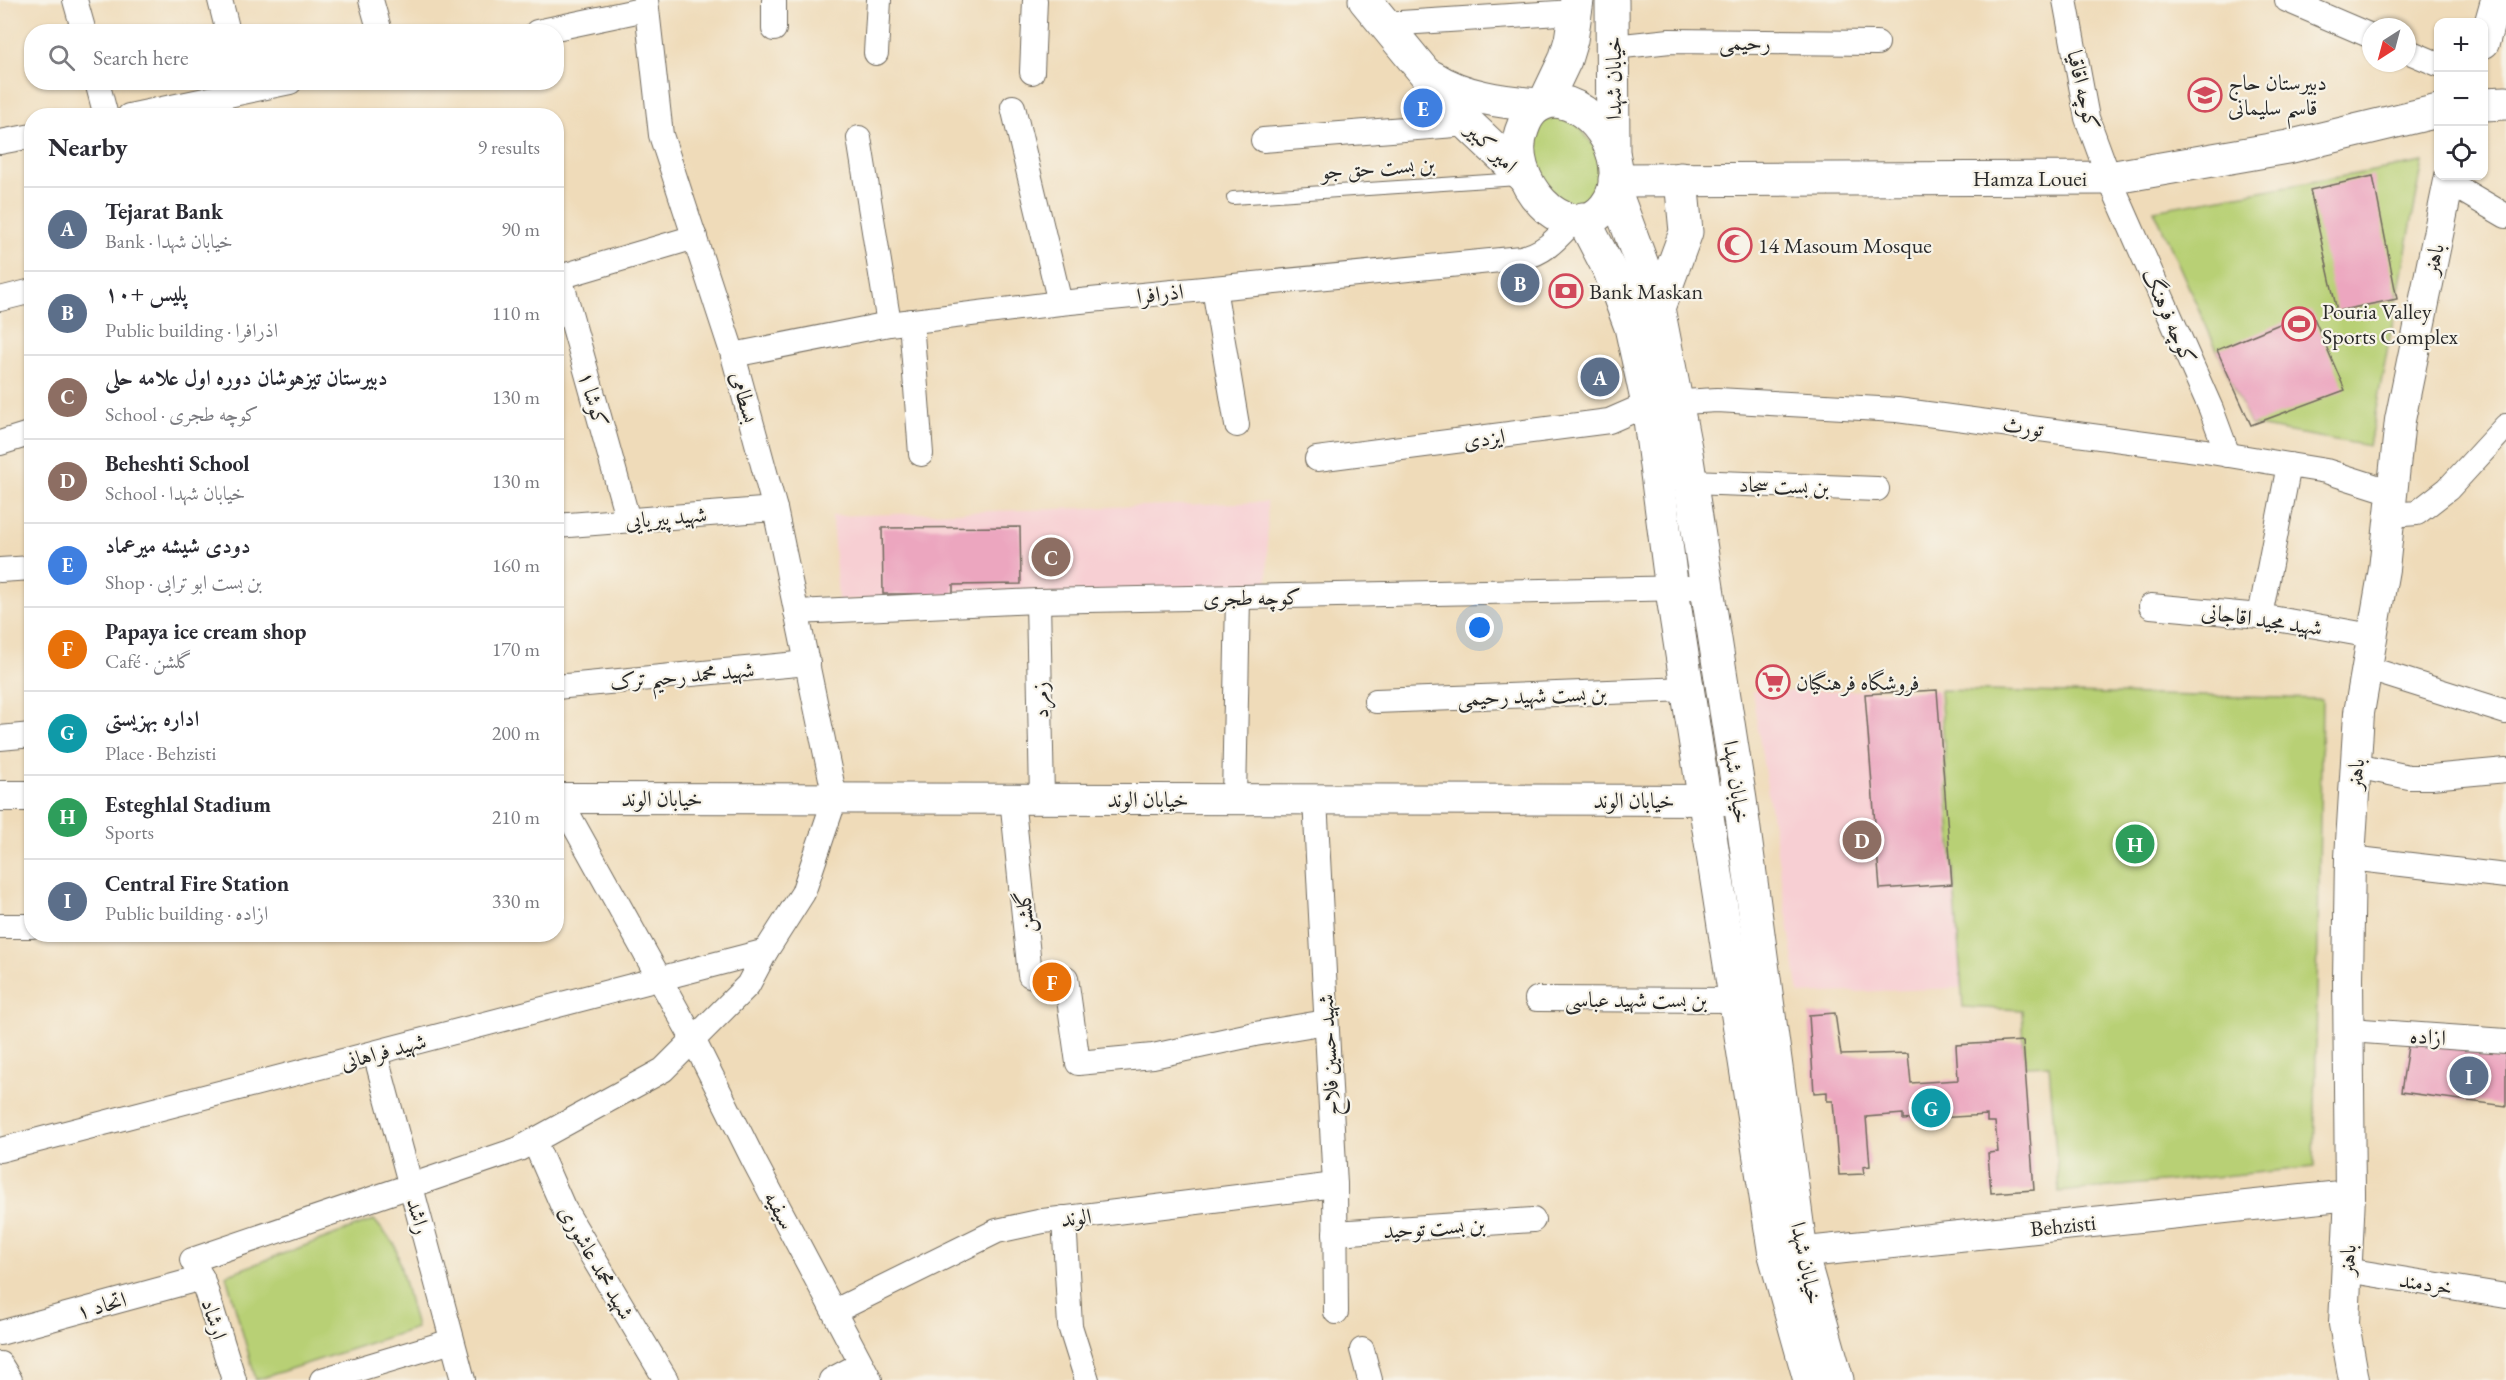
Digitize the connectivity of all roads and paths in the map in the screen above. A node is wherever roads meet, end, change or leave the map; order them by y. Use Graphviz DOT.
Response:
graph roads {
  1 [pos="75,0"];
  2 [pos="220,0"];
  3 [pos="371,0"];
  4 [pos="774,0"];
  5 [pos="879,0"];
  6 [pos="1035,0"];
  7 [pos="1612,0"];
  8 [pos="2064,0"];
  9 [pos="2496,0"];
  10 [pos="2293,1"];
  11 [pos="646,4"];
  12 [pos="1576,6"];
  13 [pos="1375,12"];
  14 [pos="82,24"];
  15 [pos="226,24"];
  16 [pos="378,24"];
  17 [pos="564,25"];
  18 [pos="774,29"];
  19 [pos="2488,29"];
  20 [pos="2362,32"];
  21 [pos="1877,43"];
  22 [pos="1614,47"];
  23 [pos="876,53"];
  24 [pos="2416,55"];
  25 [pos="2434,62"];
  26 [pos="1423,71"];
  27 [pos="1032,72"];
  28 [pos="99,90"];
  29 [pos="237,90"];
  30 [pos="2506,103"];
  31 [pos="1542,104"];
  32 [pos="2488,104"];
  33 [pos="213,107"];
  34 [pos="1013,107"];
  35 [pos="104,108"];
  36 [pos="2434,112"];
  37 [pos="1468,124"];
  38 [pos="24,138"];
  39 [pos="859,138"];
  40 [pos="1263,140"];
  41 [pos="0,142"];
  42 [pos="1614,175"];
  43 [pos="1525,178"];
  44 [pos="2109,178"];
  45 [pos="1682,179"];
  46 [pos="2449,180"];
  47 [pos="2451,180"];
  48 [pos="1233,198"];
  49 [pos="2506,216"];
  50 [pos="1579,219"];
  51 [pos="695,237"];
  52 [pos="564,276"];
  53 [pos="1214,288"];
  54 [pos="24,293"];
  55 [pos="0,299"];
  56 [pos="564,299"];
  57 [pos="1060,303"];
  58 [pos="1658,308"];
  59 [pos="900,323"];
  60 [pos="733,355"];
  61 [pos="1662,403"];
  62 [pos="1237,425"];
  63 [pos="2506,426"];
  64 [pos="24,436"];
  65 [pos="0,443"];
  66 [pos="921,454"];
  67 [pos="2228,455"];
  68 [pos="1317,459"];
  69 [pos="2289,465"];
  70 [pos="1691,482"];
  71 [pos="1877,489"];
  72 [pos="2391,503"];
  73 [pos="775,509"];
  74 [pos="628,520"];
  75 [pos="564,525"];
  76 [pos="24,568"];
  77 [pos="0,570"];
  78 [pos="1708,587"];
  79 [pos="1672,590"];
  80 [pos="1238,597"];
  81 [pos="1038,601"];
  82 [pos="2151,606"];
  83 [pos="796,612"];
  84 [pos="2260,616"];
  85 [pos="2372,636"];
  86 [pos="808,663"];
  87 [pos="2366,668"];
  88 [pos="564,686"];
  89 [pos="1687,689"];
  90 [pos="1376,701"];
  91 [pos="2506,712"];
  92 [pos="24,736"];
  93 [pos="0,738"];
  94 [pos="2356,766"];
  95 [pos="2506,770"];
  96 [pos="0,796"];
  97 [pos="24,796"];
  98 [pos="564,798"];
  99 [pos="835,798"];
  100 [pos="1012,798"];
  101 [pos="1042,798"];
  102 [pos="1234,799"];
  103 [pos="1315,799"];
  104 [pos="1705,800"];
  105 [pos="1740,800"];
  106 [pos="564,809"];
  107 [pos="2350,858"];
  108 [pos="2506,876"];
  109 [pos="0,926"];
  110 [pos="24,926"];
  111 [pos="766,951"];
  112 [pos="658,979"];
  113 [pos="1537,999"];
  114 [pos="1736,1000"];
  115 [pos="1326,1022"];
  116 [pos="2349,1030"];
  117 [pos="693,1039"];
  118 [pos="2506,1041"];
  119 [pos="375,1053"];
  120 [pos="534,1142"];
  121 [pos="0,1150"];
  122 [pos="1335,1185"];
  123 [pos="411,1186"];
  124 [pos="2350,1195"];
  125 [pos="1064,1218"];
  126 [pos="1533,1220"];
  127 [pos="1335,1233"];
  128 [pos="1788,1254"];
  129 [pos="197,1269"];
  130 [pos="2346,1270"];
  131 [pos="2506,1296"];
  132 [pos="835,1311"];
  133 [pos="1336,1312"];
  134 [pos="0,1333"];
  135 [pos="452,1341"];
  136 [pos="1362,1350"];
  137 [pos="0,1364"];
  138 [pos="866,1372"];
  139 [pos="10,1380"];
  140 [pos="234,1380"];
  141 [pos="322,1380"];
  142 [pos="463,1380"];
  143 [pos="666,1380"];
  144 [pos="831,1380"];
  145 [pos="1087,1380"];
  146 [pos="1370,1380"];
  147 [pos="1810,1380"];
  148 [pos="1837,1380"];
  149 [pos="2354,1380"];
  1 -- 14 [label="street"];
  2 -- 15 [label="street"];
  3 -- 16 [label="street"];
  4 -- 18 [label="street"];
  5 -- 23 [label="street"];
  6 -- 27 [label="street"];
  7 -- 22 [label="main road, خیابان شهدا"];
  8 -- 44 [label="street, کوچه اقاقیا"];
  9 -- 19 [label="street"];
  10 -- 20 [label="street"];
  11 -- 17 [label="street"];
  11 -- 51 [label="street, بسطامی"];
  12 -- 13 [label="street"];
  12 -- 31 [label="main road, خیابان شهدا"];
  13 -- 26 [label="main road"];
  21 -- 22 [label="street, رحیمی"];
  22 -- 42 [label="main road, خیابان شهدا"];
  24 -- 25 [label="street"];
  26 -- 31 [label="main road, امیر کبیر"];
  26 -- 37 [label="main road, امیر کبیر"];
  28 -- 35 [label="street"];
  29 -- 33 [label="street"];
  30 -- 32 [label="main road"];
  31 -- 42 [label="main road"];
  31 -- 43 [label="main road"];
  34 -- 57 [label="street"];
  36 -- 44 [label="main road, Hamza Louei"];
  37 -- 40 [label="street"];
  37 -- 43 [label="main road, امیر کبیر"];
  38 -- 41 [label="street"];
  39 -- 59 [label="street"];
  42 -- 45 [label="main road, Hamza Louei"];
  42 -- 50 [label="main road"];
  42 -- 58 [label="main road, خیابان شهدا"];
  43 -- 48 [label="lane, بن بست حق جو"];
  43 -- 50 [label="main road"];
  44 -- 45 [label="main road, Hamza Louei"];
  44 -- 67 [label="street, کوچه فرهنگ"];
  45 -- 58 [label="main road"];
  46 -- 72 [label="street, باهنر"];
  47 -- 49 [label="street"];
  50 -- 53 [label="street, اذرافرا"];
  50 -- 61 [label="main road, خیابان شهدا"];
  51 -- 52 [label="street"];
  51 -- 60 [label="street, بسطامی"];
  53 -- 57 [label="street, اذرافرا"];
  53 -- 62 [label="street"];
  54 -- 55 [label="street"];
  56 -- 74 [label="street, کوشا ۱"];
  57 -- 59 [label="street, اذرافرا"];
  58 -- 61 [label="main road, خیابان شهدا"];
  59 -- 60 [label="street, اذرافرا"];
  59 -- 66 [label="street"];
  60 -- 73 [label="street, بسطامی"];
  61 -- 67 [label="street, تورث"];
  61 -- 68 [label="street, ایزدی"];
  61 -- 70 [label="main road, خیابان شهدا"];
  61 -- 79 [label="main road, خیابان شهدا"];
  63 -- 72 [label="street"];
  64 -- 65 [label="street"];
  67 -- 69 [label="street, تورث"];
  69 -- 72 [label="street, تورث"];
  69 -- 84 [label="street"];
  70 -- 71 [label="street, بن بست سجاد"];
  70 -- 78 [label="main road, خیابان شهدا"];
  72 -- 85 [label="street, باهنر"];
  73 -- 74 [label="street, شهید پیریایی"];
  73 -- 83 [label="street, بسطامی"];
  74 -- 75 [label="street, شهید پیریایی"];
  76 -- 77 [label="street"];
  78 -- 79 [label="street, کوچه طجری"];
  78 -- 105 [label="main road, خیابان شهدا"];
  79 -- 80 [label="street, کوچه طجری"];
  79 -- 89 [label="main road, خیابان شهدا"];
  80 -- 81 [label="street, کوچه طجری"];
  80 -- 102 [label="street"];
  81 -- 83 [label="street, کوچه طجری"];
  81 -- 101 [label="street, زمرد"];
  82 -- 84 [label="street, شهید مجید اقاجانی"];
  83 -- 86 [label="street, بسطامی"];
  84 -- 85 [label="street, شهید مجید اقاجانی"];
  85 -- 87 [label="street, باهنر"];
  86 -- 88 [label="street, شهید محمد رحیم ترک"];
  86 -- 99 [label="street, بسطامی"];
  87 -- 91 [label="street"];
  87 -- 94 [label="street, باهنر"];
  89 -- 90 [label="street, بن بست شهید رحیمی"];
  89 -- 104 [label="main road, خیابان شهدا"];
  92 -- 93 [label="street"];
  94 -- 95 [label="street"];
  94 -- 107 [label="street, باهنر"];
  96 -- 97 [label="street"];
  98 -- 99 [label="street, خیابان الوند"];
  99 -- 100 [label="street, خیابان الوند"];
  99 -- 111 [label="street, اتحاد ۱"];
  100 -- 101 [label="street, خیابان الوند"];
  100 -- 115 [label="street, گلشن"];
  101 -- 102 [label="street, خیابان الوند"];
  102 -- 103 [label="street, خیابان الوند"];
  103 -- 104 [label="street, خیابان الوند"];
  103 -- 115 [label="street, شهید حسین فلاح"];
  104 -- 105 [label="street, خیابان الوند"];
  104 -- 114 [label="main road, خیابان شهدا"];
  105 -- 128 [label="main road, خیابان شهدا"];
  106 -- 112 [label="street, سیفیه"];
  107 -- 108 [label="street"];
  107 -- 116 [label="street, باهنر"];
  109 -- 110 [label="street"];
  111 -- 112 [label="street, شهید فراهانی"];
  111 -- 117 [label="street, اتحاد ۱"];
  112 -- 117 [label="street, سیفیه"];
  112 -- 119 [label="street, شهید فراهانی"];
  113 -- 114 [label="street, بن بست شهید عباسی"];
  114 -- 128 [label="main road, خیابان شهدا"];
  115 -- 122 [label="street, شهید حسین فلاح"];
  116 -- 118 [label="street, ازاده"];
  116 -- 124 [label="street, باهنر"];
  117 -- 120 [label="street, اتحاد ۱"];
  117 -- 132 [label="street, سیفیه"];
  119 -- 121 [label="street, شهید فراهانی"];
  119 -- 123 [label="street, راشد"];
  120 -- 123 [label="street, اتحاد ۱"];
  120 -- 143 [label="street, شهید محمد عاشوری"];
  122 -- 125 [label="street, الوند"];
  122 -- 127 [label="street, شهید حسین فلاح"];
  123 -- 129 [label="street, اتحاد ۱"];
  123 -- 135 [label="street, راشد"];
  124 -- 128 [label="street, Behzisti"];
  124 -- 130 [label="street, باهنر"];
  125 -- 132 [label="street, الوند"];
  125 -- 145 [label="street"];
  126 -- 127 [label="street, بن بست توحید"];
  127 -- 133 [label="street, شهید حسین فلاح"];
  128 -- 147 [label="main road, خیابان شهدا"];
  128 -- 148 [label="main road, خیابان شهدا"];
  129 -- 134 [label="street, اتحاد ۱"];
  129 -- 140 [label="street, ارشاد"];
  130 -- 131 [label="street, خردمند"];
  130 -- 149 [label="street, باهنر"];
  132 -- 138 [label="street, سیفیه"];
  135 -- 141 [label="street"];
  135 -- 142 [label="street, راشد"];
  136 -- 146 [label="street"];
  137 -- 139 [label="street"];
  138 -- 144 [label="street"];
}
